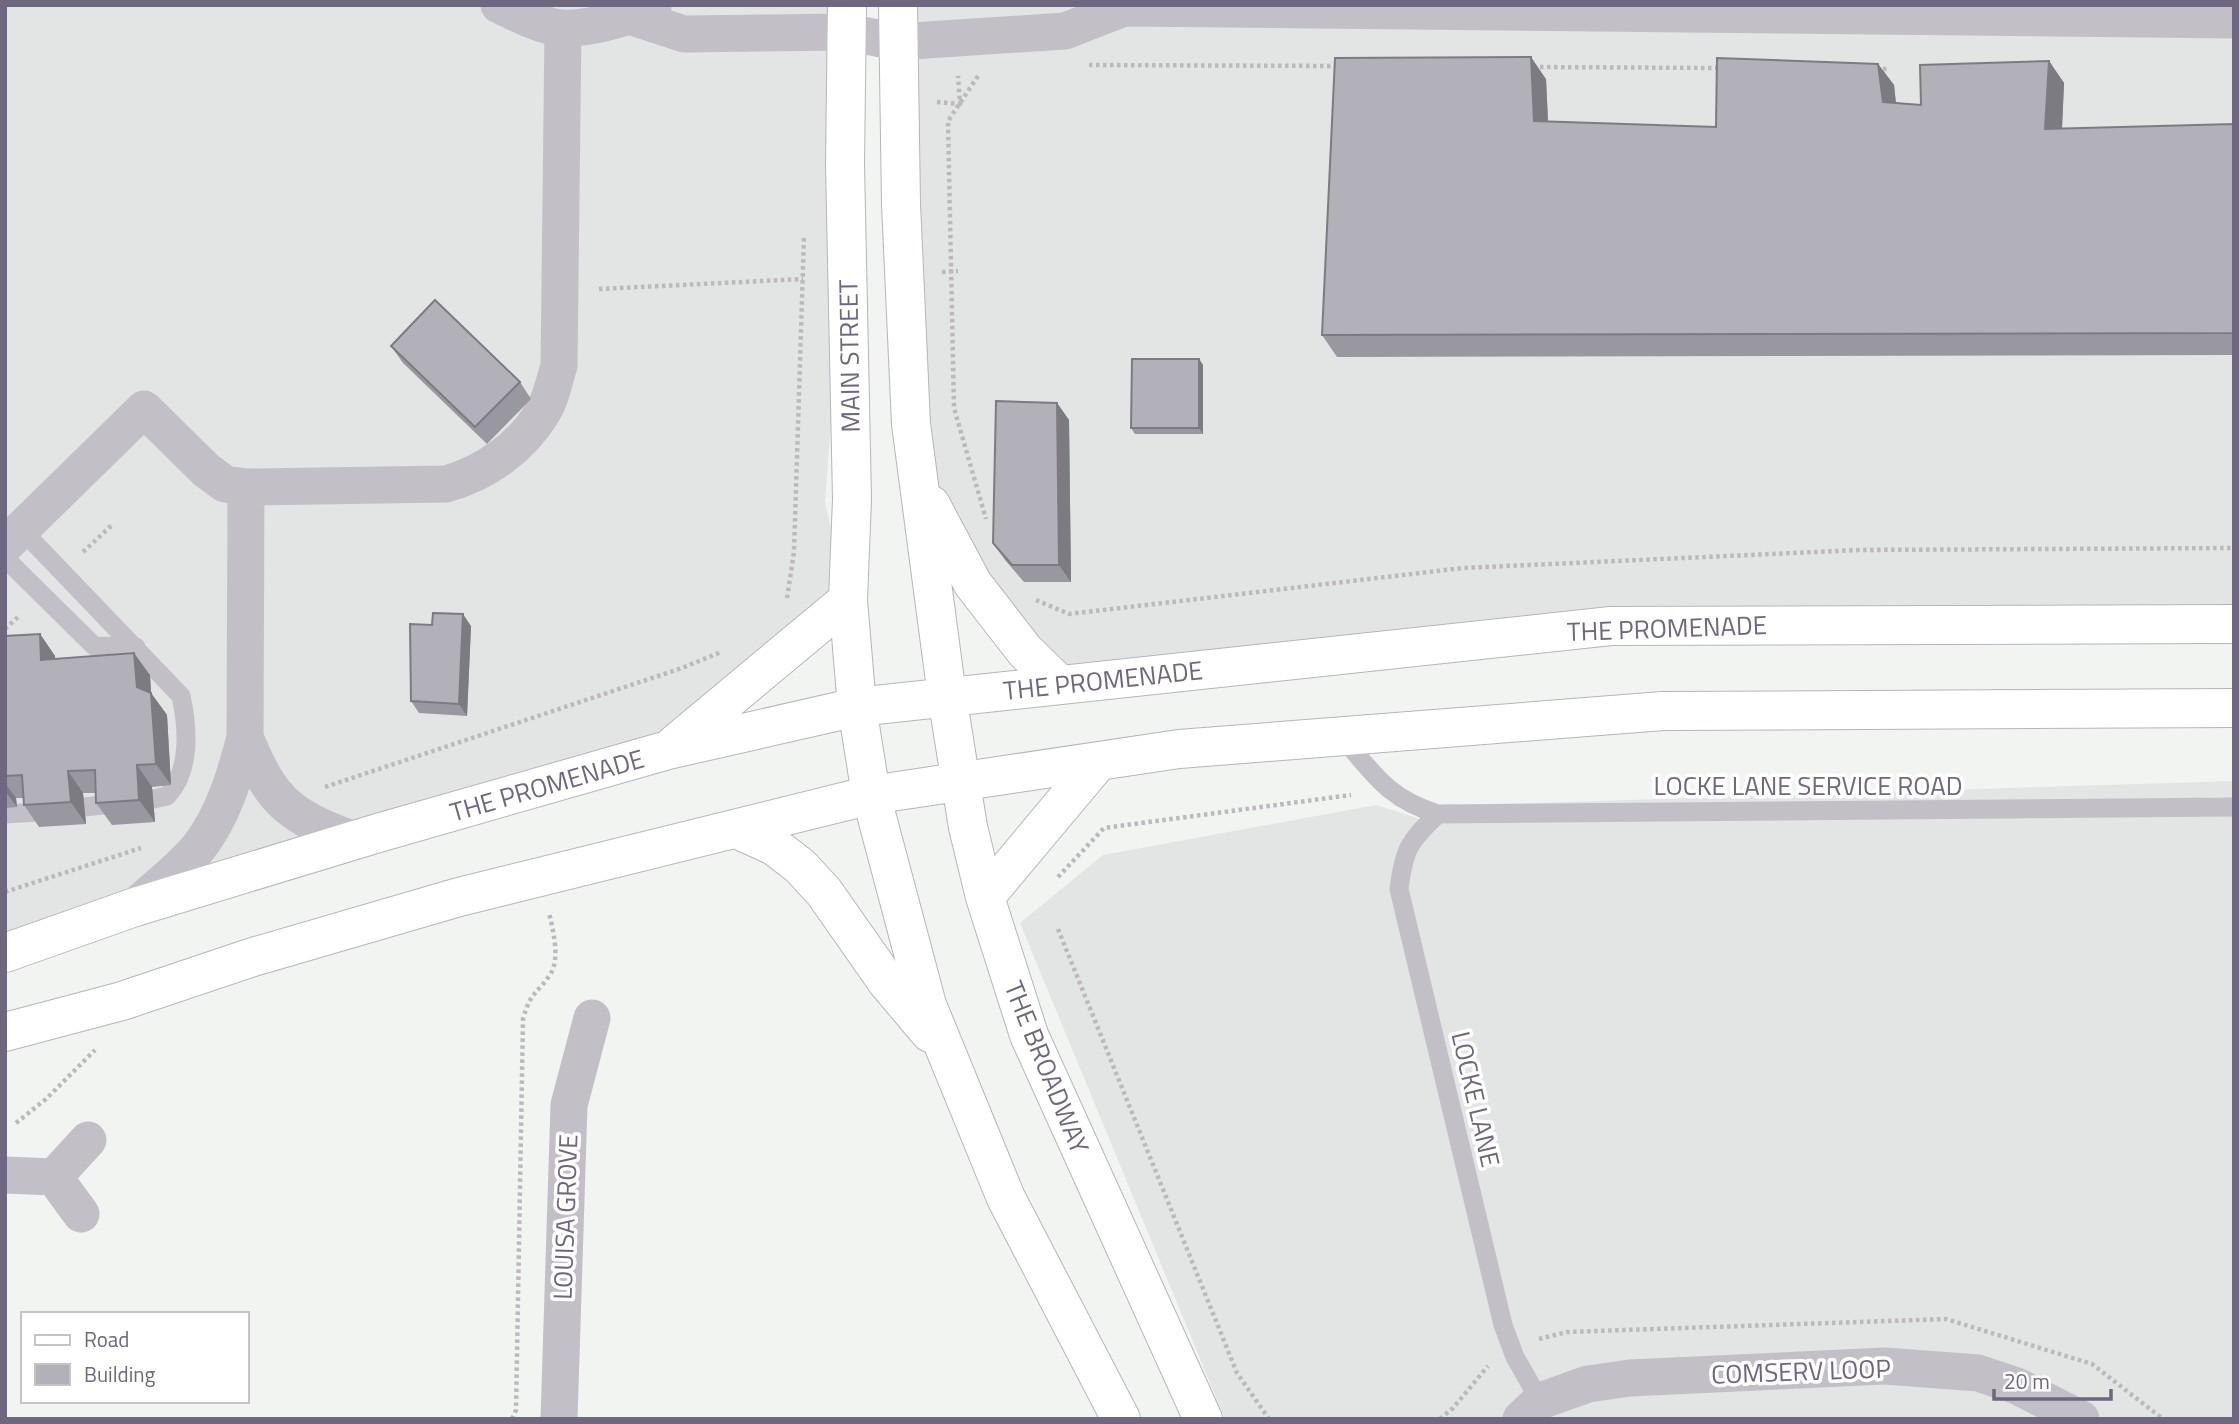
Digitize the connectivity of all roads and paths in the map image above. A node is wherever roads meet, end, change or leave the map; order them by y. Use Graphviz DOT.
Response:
graph roads {
  1 [pos="499,5"];
  2 [pos="898,5"];
  3 [pos="1121,6"];
  4 [pos="1492,9"];
  5 [pos="645,11"];
  6 [pos="847,18"];
  7 [pos="2234,20"];
  8 [pos="563,28"];
  9 [pos="897,43"];
  10 [pos="1084,65"];
  11 [pos="1346,66"];
  12 [pos="1531,67"];
  13 [pos="1723,68"];
  14 [pos="1873,69"];
  15 [pos="1887,69"];
  16 [pos="980,74"];
  17 [pos="804,226"];
  18 [pos="958,271"];
  19 [pos="951,272"];
  20 [pos="905,273"];
  21 [pos="848,276"];
  22 [pos="803,279"];
  23 [pos="560,310"];
  24 [pos="919,481"];
  25 [pos="246,487"];
  26 [pos="987,524"];
  27 [pos="11,544"];
  28 [pos="2234,548"];
  29 [pos="1035,599"];
  30 [pos="787,600"];
  31 [pos="848,600"];
  32 [pos="2234,624"];
  33 [pos="136,647"];
  34 [pos="725,650"];
  35 [pos="1059,684"];
  36 [pos="947,696"];
  37 [pos="857,706"];
  38 [pos="2234,708"];
  39 [pos="1342,736"];
  40 [pos="245,737"];
  41 [pos="668,750"];
  42 [pos="1098,762"];
  43 [pos="961,782"];
  44 [pos="871,795"];
  45 [pos="154,799"];
  46 [pos="283,801"];
  47 [pos="111,804"];
  48 [pos="85,807"];
  49 [pos="2234,807"];
  50 [pos="38,812"];
  51 [pos="5,814"];
  52 [pos="1438,814"];
  53 [pos="736,829"];
  54 [pos="354,840"];
  55 [pos="149,845"];
  56 [pos="540,877"];
  57 [pos="5,892"];
  58 [pos="985,897"];
  59 [pos="135,907"];
  60 [pos="1058,929"];
  61 [pos="5,953"];
  62 [pos="592,1018"];
  63 [pos="5,1032"];
  64 [pos="947,1054"];
  65 [pos="88,1140"];
  66 [pos="5,1175"];
  67 [pos="54,1177"];
  68 [pos="81,1214"];
  69 [pos="1530,1410"];
  70 [pos="512,1419"];
  71 [pos="559,1419"];
  72 [pos="1121,1419"];
  73 [pos="1203,1419"];
  74 [pos="1269,1419"];
  75 [pos="2081,1419"];
  1 -- 8 [label="street"];
  2 -- 9 [label="main road"];
  3 -- 4 [label="street"];
  3 -- 9 [label="street"];
  4 -- 7 [label="street"];
  5 -- 6 [label="street"];
  5 -- 8 [label="street"];
  6 -- 9 [label="street"];
  6 -- 21 [label="main road, MAIN STREET"];
  8 -- 23 [label="street"];
  9 -- 20 [label="main road"];
  10 -- 11 [label="path"];
  12 -- 13 [label="path"];
  14 -- 15 [label="path"];
  16 -- 19 [label="path"];
  17 -- 22 [label="path"];
  18 -- 19 [label="path"];
  19 -- 20 [label="path"];
  19 -- 26 [label="path"];
  20 -- 24 [label="main road"];
  21 -- 22 [label="path"];
  21 -- 31 [label="main road, MAIN STREET"];
  22 -- 23 [label="path"];
  22 -- 30 [label="path"];
  23 -- 25 [label="street"];
  24 -- 35 [label="main road"];
  24 -- 36 [label="main road"];
  25 -- 27 [label="street"];
  25 -- 40 [label="street"];
  27 -- 33 [label="lane"];
  27 -- 33 [label="lane"];
  28 -- 29 [label="path"];
  31 -- 37 [label="main road, MAIN STREET"];
  31 -- 41 [label="main road"];
  32 -- 35 [label="main road, THE PROMENADE"];
  33 -- 45 [label="lane"];
  34 -- 46 [label="path"];
  35 -- 36 [label="main road, THE PROMENADE"];
  36 -- 37 [label="main road, THE PROMENADE"];
  36 -- 43 [label="main road, THE BROADWAY"];
  37 -- 41 [label="main road, THE PROMENADE"];
  37 -- 44 [label="main road"];
  38 -- 39 [label="main road"];
  39 -- 42 [label="main road"];
  39 -- 52 [label="lane, LOCKE LANE SERVICE ROAD"];
  40 -- 46 [label="street"];
  40 -- 59 [label="street"];
  41 -- 54 [label="main road, THE PROMENADE"];
  42 -- 43 [label="main road"];
  42 -- 58 [label="main road"];
  43 -- 44 [label="main road"];
  43 -- 58 [label="main road, THE BROADWAY"];
  44 -- 53 [label="main road"];
  44 -- 64 [label="main road"];
  46 -- 54 [label="street"];
  47 -- 48 [label="lane"];
  49 -- 52 [label="lane, LOCKE LANE SERVICE ROAD"];
  50 -- 51 [label="lane"];
  52 -- 69 [label="lane, LOCKE LANE"];
  53 -- 56 [label="main road"];
  53 -- 64 [label="main road"];
  54 -- 59 [label="main road, THE PROMENADE"];
  55 -- 57 [label="path"];
  56 -- 63 [label="main road"];
  56 -- 70 [label="path"];
  58 -- 73 [label="main road, THE BROADWAY"];
  59 -- 61 [label="main road, THE PROMENADE"];
  60 -- 74 [label="path"];
  62 -- 71 [label="street, LOUISA GROVE"];
  64 -- 72 [label="main road"];
  65 -- 67 [label="street"];
  66 -- 67 [label="street"];
  67 -- 68 [label="street"];
  69 -- 75 [label="street, COMSERV LOOP"];
}
